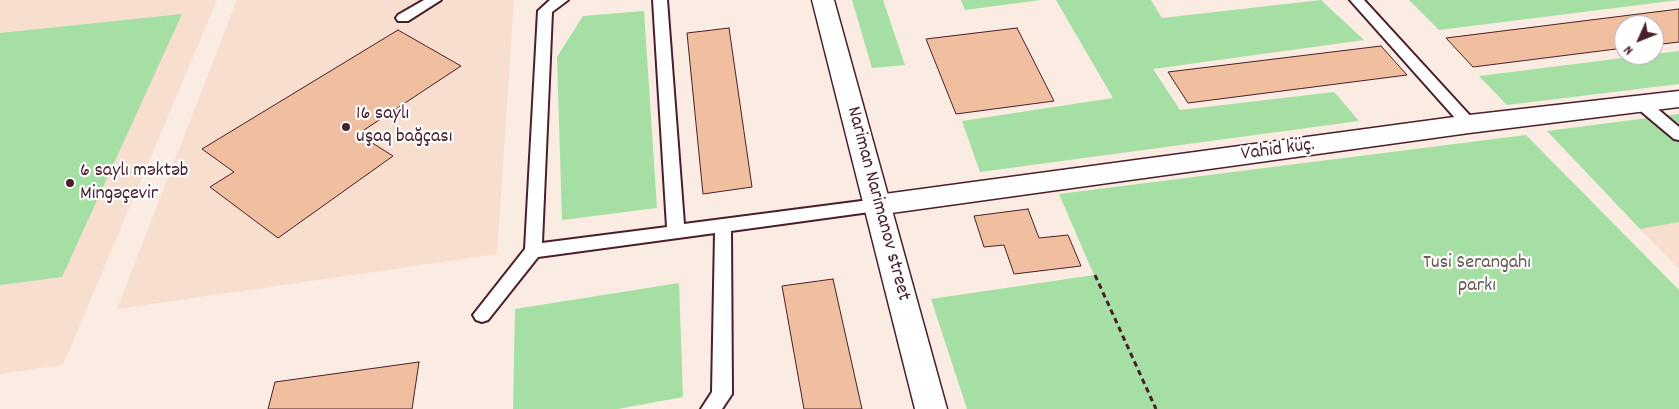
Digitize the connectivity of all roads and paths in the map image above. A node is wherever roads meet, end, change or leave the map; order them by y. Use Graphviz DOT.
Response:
graph roads {
  1 [pos="434,0"];
  2 [pos="561,0"];
  3 [pos="660,0"];
  4 [pos="823,0"];
  5 [pos="1357,0"];
  6 [pos="403,18"];
  7 [pos="1679,100"];
  8 [pos="1642,104"];
  9 [pos="1469,124"];
  10 [pos="1679,135"];
  11 [pos="877,206"];
  12 [pos="723,225"];
  13 [pos="676,232"];
  14 [pos="533,251"];
  15 [pos="1095,275"];
  16 [pos="482,315"];
  17 [pos="711,409"];
  18 [pos="930,409"];
  19 [pos="1156,409"];
  1 -- 6 [label="lane"];
  2 -- 14 [label="lane"];
  3 -- 13 [label="lane"];
  4 -- 11 [label="street, Nariman Narimanov street"];
  5 -- 9 [label="lane"];
  7 -- 8 [label="street, Vahid küç."];
  8 -- 9 [label="street, Vahid küç."];
  8 -- 10 [label="lane"];
  9 -- 11 [label="street, Vahid küç."];
  11 -- 12 [label="lane"];
  11 -- 18 [label="street, Nariman Narimanov street"];
  12 -- 13 [label="lane"];
  12 -- 17 [label="lane"];
  13 -- 14 [label="lane"];
  14 -- 16 [label="lane"];
  15 -- 19 [label="path"];
}
